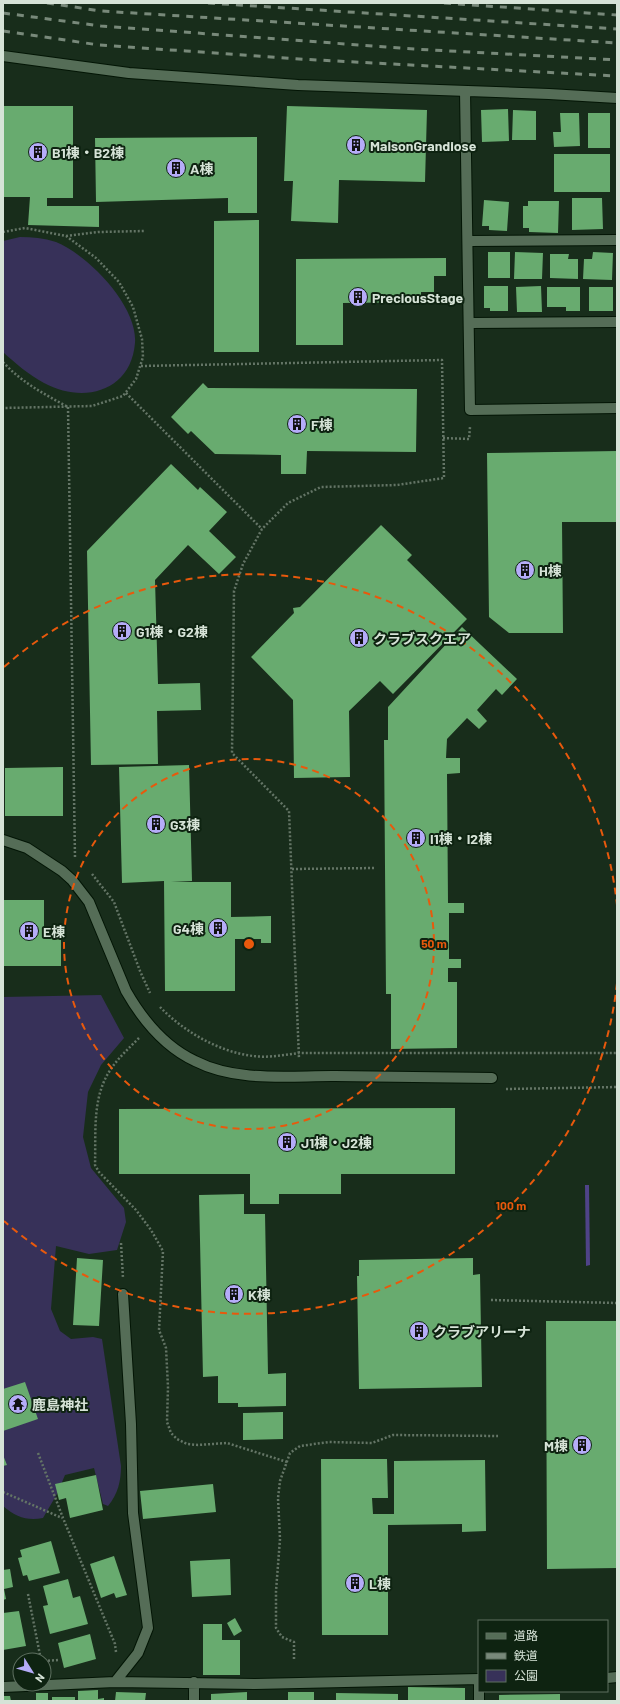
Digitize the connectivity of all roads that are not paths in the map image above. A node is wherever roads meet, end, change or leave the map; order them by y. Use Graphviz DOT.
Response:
graph roads {
  1 [pos="3,56"];
  2 [pos="465,91"];
  3 [pos="617,98"];
  4 [pos="469,240"];
  5 [pos="617,240"];
  6 [pos="470,322"];
  7 [pos="617,322"];
  8 [pos="617,408"];
  9 [pos="3,840"];
  10 [pos="492,1078"];
  11 [pos="123,1294"];
  12 [pos="478,1679"];
  13 [pos="115,1682"];
  14 [pos="194,1682"];
  15 [pos="3,1687"];
  16 [pos="194,1701"];
  1 -- 2 [label="street"];
  2 -- 3 [label="street"];
  2 -- 4 [label="street"];
  4 -- 5 [label="street"];
  4 -- 6 [label="street"];
  6 -- 7 [label="street"];
  6 -- 8 [label="street"];
  9 -- 10 [label="street"];
  11 -- 13 [label="street"];
  12 -- 14 [label="street"];
  13 -- 14 [label="street"];
  13 -- 15 [label="street"];
  14 -- 16 [label="street"];
}
